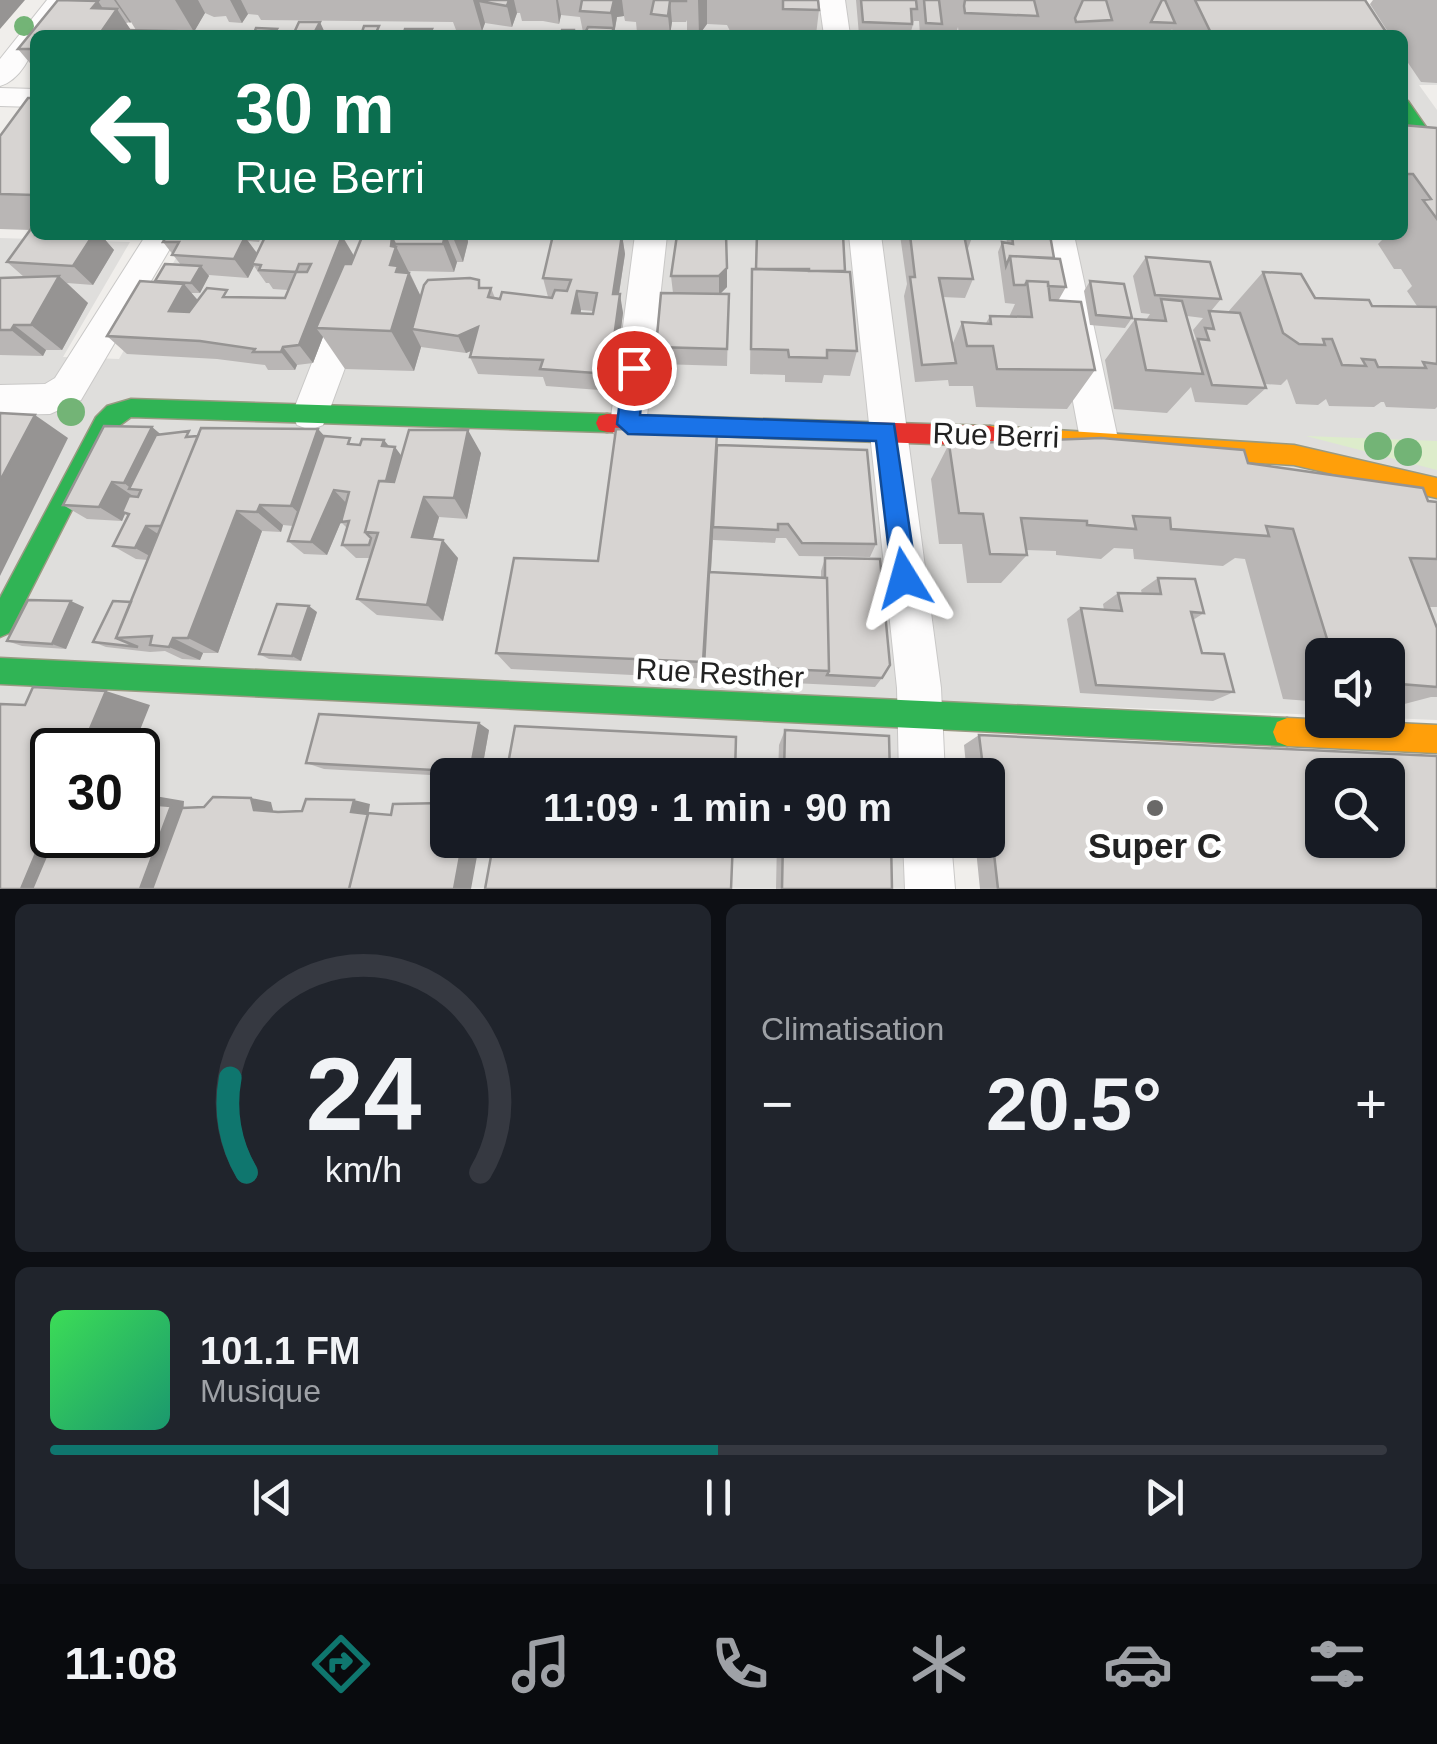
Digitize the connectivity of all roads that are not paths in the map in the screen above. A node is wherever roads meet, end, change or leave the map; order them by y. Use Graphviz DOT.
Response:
graph roads {
  1 [pos="60,0"];
  2 [pos="832,0"];
  3 [pos="37,30"];
  4 [pos="836,30"];
  5 [pos="30,38"];
  6 [pos="0,77"];
  7 [pos="0,97"];
  8 [pos="30,98"];
  9 [pos="1408,114"];
  10 [pos="1408,151"];
  11 [pos="1435,153"];
  12 [pos="159,240"];
  13 [pos="376,240"];
  14 [pos="651,240"];
  15 [pos="866,240"];
  16 [pos="1059,240"];
  17 [pos="0,400"];
  18 [pos="310,414"];
  19 [pos="628,424"];
  20 [pos="886,431"];
  21 [pos="1099,439"];
  22 [pos="1437,488"];
  23 [pos="0,624"];
  24 [pos="0,671"];
  25 [pos="920,713"];
  26 [pos="1437,738"];
  27 [pos="921,758"];
  28 [pos="928,858"];
  29 [pos="930,889"];
  1 -- 3 [label="street"];
  2 -- 4 [label="street"];
  5 -- 6 [label="street"];
  7 -- 8 [label="street"];
  9 -- 11 [label="street"];
  10 -- 11 [label="street"];
  12 -- 17 [label="street"];
  13 -- 18 [label="street"];
  14 -- 19 [label="street"];
  15 -- 20 [label="street"];
  16 -- 21 [label="street"];
  18 -- 19 [label="street, Rue Berri"];
  18 -- 23 [label="street, Rue Berri"];
  19 -- 20 [label="street, Rue Berri"];
  20 -- 21 [label="street, Rue Berri"];
  20 -- 25 [label="street"];
  21 -- 22 [label="street, Rue Berri"];
  24 -- 25 [label="street, Rue Resther"];
  25 -- 26 [label="street, Rue Resther"];
  25 -- 27 [label="street"];
  28 -- 29 [label="street"];
}
